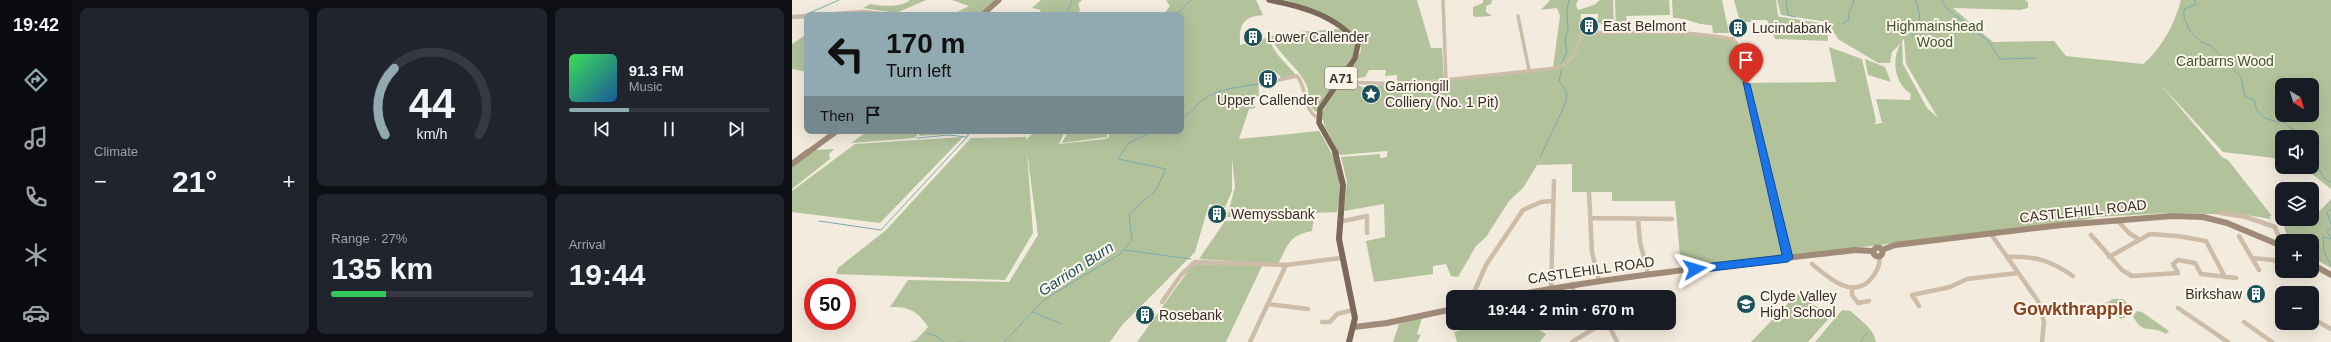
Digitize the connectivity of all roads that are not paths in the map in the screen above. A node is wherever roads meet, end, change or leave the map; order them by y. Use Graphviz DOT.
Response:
graph roads {
  1 [pos="999,0"];
  2 [pos="1269,0"];
  3 [pos="1443,0"];
  4 [pos="985,12"];
  5 [pos="804,16"];
  6 [pos="1518,16"];
  7 [pos="792,17"];
  8 [pos="1529,70"];
  9 [pos="1446,79"];
  10 [pos="1338,82"];
  11 [pos="1261,84"];
  12 [pos="1318,118"];
  13 [pos="833,134"];
  14 [pos="792,164"];
  15 [pos="1554,181"];
  16 [pos="1590,192"];
  17 [pos="1552,201"];
  18 [pos="2221,213"];
  19 [pos="1591,218"];
  20 [pos="1638,219"];
  21 [pos="1672,219"];
  22 [pos="2117,220"];
  23 [pos="1340,222"];
  24 [pos="1366,233"];
  25 [pos="1991,234"];
  26 [pos="2278,234"];
  27 [pos="2091,235"];
  28 [pos="2239,236"];
  29 [pos="2140,240"];
  30 [pos="2275,243"];
  31 [pos="1881,253"];
  32 [pos="2110,256"];
  33 [pos="2007,257"];
  34 [pos="1341,258"];
  35 [pos="1788,258"];
  36 [pos="2252,258"];
  37 [pos="2275,261"];
  38 [pos="1812,264"];
  39 [pos="1286,265"];
  40 [pos="2319,268"];
  41 [pos="2259,270"];
  42 [pos="2018,272"];
  43 [pos="1648,274"];
  44 [pos="2331,275"];
  45 [pos="2073,276"];
  46 [pos="2225,277"];
  47 [pos="2236,278"];
  48 [pos="1599,280"];
  49 [pos="1572,284"];
  50 [pos="1551,288"];
  51 [pos="1852,289"];
  52 [pos="1475,290"];
  53 [pos="1541,290"];
  54 [pos="1573,290"];
  55 [pos="1869,301"];
  56 [pos="1162,302"];
  57 [pos="1268,304"];
  58 [pos="1919,306"];
  59 [pos="2178,308"];
  60 [pos="1308,309"];
  61 [pos="1353,310"];
  62 [pos="1446,310"];
  63 [pos="1322,322"];
  64 [pos="2244,322"];
  65 [pos="2319,322"];
  66 [pos="1354,328"];
  67 [pos="2331,329"];
  68 [pos="1592,330"];
  69 [pos="1611,330"];
  70 [pos="1250,342"];
  71 [pos="1349,342"];
  72 [pos="1572,342"];
  73 [pos="1617,342"];
  74 [pos="2042,342"];
  75 [pos="2228,342"];
  76 [pos="2272,342"];
  1 -- 4 [label="main road"];
  2 -- 10 [label="main road, A71"];
  3 -- 9 [label="street"];
  5 -- 7 [label="street"];
  6 -- 8 [label="street"];
  8 -- 9 [label="street"];
  8 -- 35 [label="street"];
  9 -- 10 [label="street"];
  10 -- 12 [label="main road, A71"];
  11 -- 12 [label="street"];
  12 -- 23 [label="main road"];
  13 -- 14 [label="main road"];
  15 -- 17 [label="street"];
  16 -- 19 [label="street"];
  17 -- 50 [label="street"];
  17 -- 52 [label="street"];
  18 -- 26 [label="street, CASTLEHILL ROAD"];
  19 -- 20 [label="street"];
  19 -- 48 [label="street"];
  20 -- 21 [label="street"];
  20 -- 43 [label="street"];
  22 -- 25 [label="main road, CASTLEHILL ROAD"];
  22 -- 29 [label="street"];
  22 -- 30 [label="main road, CASTLEHILL ROAD"];
  23 -- 24 [label="street"];
  23 -- 34 [label="main road"];
  25 -- 31 [label="main road, CASTLEHILL ROAD"];
  25 -- 33 [label="street"];
  27 -- 32 [label="street"];
  28 -- 36 [label="street"];
  29 -- 32 [label="street"];
  29 -- 46 [label="street"];
  31 -- 35 [label="main road, CASTLEHILL ROAD"];
  31 -- 51 [label="street"];
  32 -- 46 [label="street"];
  33 -- 42 [label="street"];
  33 -- 45 [label="street"];
  34 -- 39 [label="street"];
  34 -- 61 [label="main road"];
  35 -- 43 [label="main road, CASTLEHILL ROAD"];
  36 -- 37 [label="street"];
  36 -- 41 [label="street"];
  38 -- 51 [label="street"];
  39 -- 56 [label="street"];
  39 -- 57 [label="street"];
  40 -- 44 [label="main road"];
  42 -- 58 [label="street"];
  42 -- 74 [label="street"];
  43 -- 48 [label="main road, CASTLEHILL ROAD"];
  46 -- 47 [label="street"];
  48 -- 49 [label="main road, CASTLEHILL ROAD"];
  49 -- 50 [label="main road, CASTLEHILL ROAD"];
  49 -- 54 [label="street"];
  50 -- 53 [label="main road, CASTLEHILL ROAD"];
  51 -- 55 [label="street"];
  57 -- 60 [label="street"];
  57 -- 70 [label="street"];
  59 -- 75 [label="street"];
  61 -- 63 [label="street"];
  61 -- 66 [label="main road"];
  62 -- 66 [label="main road"];
  64 -- 76 [label="street"];
  65 -- 67 [label="street"];
  66 -- 71 [label="main road"];
  68 -- 72 [label="street"];
  69 -- 73 [label="street"];
}
